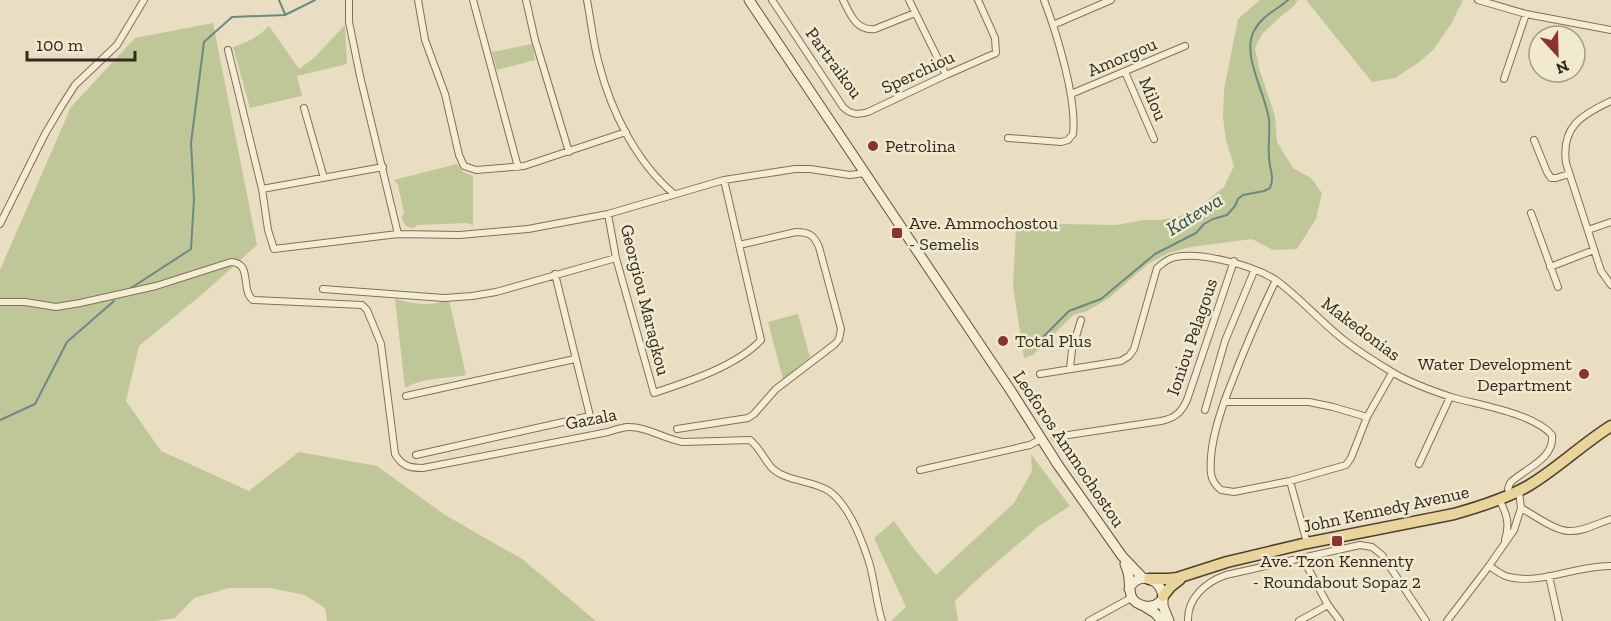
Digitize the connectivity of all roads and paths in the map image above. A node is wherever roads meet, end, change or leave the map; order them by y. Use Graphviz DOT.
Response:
graph roads {
  1 [pos="144,0"];
  2 [pos="349,0"];
  3 [pos="418,0"];
  4 [pos="473,0"];
  5 [pos="526,0"];
  6 [pos="587,0"];
  7 [pos="749,0"];
  8 [pos="772,0"];
  9 [pos="843,0"];
  10 [pos="909,0"];
  11 [pos="978,0"];
  12 [pos="1044,0"];
  13 [pos="1110,0"];
  14 [pos="1480,1"];
  15 [pos="915,13"];
  16 [pos="1526,14"];
  17 [pos="1053,25"];
  18 [pos="1611,30"];
  19 [pos="1185,46"];
  20 [pos="228,50"];
  21 [pos="1125,72"];
  22 [pos="946,75"];
  23 [pos="1504,79"];
  24 [pos="1071,94"];
  25 [pos="1611,101"];
  26 [pos="304,108"];
  27 [pos="852,114"];
  28 [pos="626,132"];
  29 [pos="1008,138"];
  30 [pos="1154,139"];
  31 [pos="1534,140"];
  32 [pos="569,152"];
  33 [pos="383,167"];
  34 [pos="518,167"];
  35 [pos="865,173"];
  36 [pos="1569,174"];
  37 [pos="324,178"];
  38 [pos="724,180"];
  39 [pos="262,189"];
  40 [pos="674,194"];
  41 [pos="1531,213"];
  42 [pos="608,214"];
  43 [pos="1611,222"];
  44 [pos="0,224"];
  45 [pos="1588,230"];
  46 [pos="398,234"];
  47 [pos="740,244"];
  48 [pos="1594,250"];
  49 [pos="616,258"];
  50 [pos="1234,261"];
  51 [pos="1550,267"];
  52 [pos="1254,271"];
  53 [pos="555,274"];
  54 [pos="1276,280"];
  55 [pos="1611,285"];
  56 [pos="1558,287"];
  57 [pos="323,289"];
  58 [pos="0,302"];
  59 [pos="1081,320"];
  60 [pos="575,359"];
  61 [pos="1070,368"];
  62 [pos="1392,373"];
  63 [pos="1040,374"];
  64 [pos="406,396"];
  65 [pos="1450,397"];
  66 [pos="1224,402"];
  67 [pos="1205,410"];
  68 [pos="1367,417"];
  69 [pos="1611,426"];
  70 [pos="676,429"];
  71 [pos="1055,437"];
  72 [pos="1041,439"];
  73 [pos="416,455"];
  74 [pos="1419,464"];
  75 [pos="920,470"];
  76 [pos="1290,481"];
  77 [pos="1515,492"];
  78 [pos="1499,499"];
  79 [pos="1521,508"];
  80 [pos="1611,519"];
  81 [pos="1307,543"];
  82 [pos="1502,546"];
  83 [pos="1122,556"];
  84 [pos="1303,559"];
  85 [pos="1489,566"];
  86 [pos="1611,566"];
  87 [pos="1185,576"];
  88 [pos="1549,576"];
  89 [pos="1145,578"];
  90 [pos="1130,593"];
  91 [pos="1163,598"];
  92 [pos="1328,605"];
  93 [pos="1143,606"];
  94 [pos="882,621"];
  95 [pos="1089,621"];
  96 [pos="1162,621"];
  97 [pos="1169,621"];
  98 [pos="1188,621"];
  99 [pos="1299,621"];
  100 [pos="1340,621"];
  101 [pos="1426,621"];
  102 [pos="1447,621"];
  103 [pos="1559,621"];
  1 -- 44 [label="street"];
  2 -- 33 [label="street"];
  3 -- 34 [label="street"];
  4 -- 34 [label="street"];
  5 -- 32 [label="street"];
  6 -- 28 [label="street"];
  7 -- 35 [label="main road, Leoforos Ammochostou"];
  8 -- 27 [label="street, Partraikou"];
  9 -- 15 [label="street"];
  10 -- 15 [label="street"];
  11 -- 22 [label="street, Sperchiou"];
  12 -- 17 [label="street"];
  13 -- 17 [label="street"];
  14 -- 16 [label="street"];
  15 -- 22 [label="street"];
  16 -- 18 [label="street"];
  16 -- 23 [label="street"];
  17 -- 24 [label="street"];
  19 -- 21 [label="street, Amorgou"];
  20 -- 39 [label="street"];
  21 -- 24 [label="street, Amorgou"];
  21 -- 30 [label="street, Milou"];
  22 -- 27 [label="street, Sperchiou"];
  24 -- 29 [label="street"];
  25 -- 36 [label="street"];
  26 -- 37 [label="street"];
  28 -- 32 [label="street"];
  28 -- 40 [label="street"];
  31 -- 36 [label="street"];
  32 -- 34 [label="street"];
  33 -- 37 [label="street"];
  33 -- 46 [label="street"];
  35 -- 38 [label="street"];
  35 -- 72 [label="main road, Leoforos Ammochostou"];
  36 -- 45 [label="street"];
  37 -- 39 [label="street"];
  38 -- 40 [label="street"];
  38 -- 47 [label="street"];
  39 -- 46 [label="street"];
  40 -- 42 [label="street"];
  41 -- 51 [label="street"];
  42 -- 46 [label="street"];
  42 -- 49 [label="street, Georgiou Maragkou"];
  43 -- 45 [label="street"];
  45 -- 48 [label="street"];
  47 -- 49 [label="street, Georgiou Maragkou"];
  47 -- 70 [label="street"];
  48 -- 51 [label="street"];
  48 -- 55 [label="street"];
  49 -- 53 [label="street"];
  50 -- 52 [label="street, Makedonias"];
  50 -- 61 [label="street, Makedonias"];
  50 -- 71 [label="street, Ioniou Pelagous"];
  51 -- 56 [label="street"];
  52 -- 54 [label="street, Makedonias"];
  52 -- 67 [label="street"];
  53 -- 57 [label="street"];
  53 -- 60 [label="street"];
  54 -- 62 [label="street, Makedonias"];
  54 -- 66 [label="street"];
  58 -- 94 [label="street, Gazala"];
  59 -- 61 [label="street"];
  60 -- 64 [label="street"];
  60 -- 73 [label="street"];
  61 -- 63 [label="street"];
  62 -- 65 [label="street, Makedonias"];
  62 -- 68 [label="street"];
  65 -- 74 [label="street"];
  65 -- 77 [label="street, Makedonias"];
  66 -- 68 [label="street"];
  66 -- 76 [label="street"];
  68 -- 76 [label="street"];
  69 -- 77 [label="main road, John Kennedy Avenue"];
  72 -- 75 [label="street"];
  72 -- 83 [label="main road, Leoforos Ammochostou"];
  76 -- 81 [label="street"];
  77 -- 78 [label="main road, John Kennedy Avenue"];
  77 -- 79 [label="street"];
  78 -- 81 [label="main road, John Kennedy Avenue"];
  78 -- 82 [label="street"];
  79 -- 80 [label="street"];
  79 -- 82 [label="street"];
  81 -- 87 [label="main road, John Kennedy Avenue"];
  82 -- 85 [label="street"];
  83 -- 89 [label="main road, Leoforos Ammochostou"];
  83 -- 90 [label="main road, Leoforos Ammochostou"];
  84 -- 92 [label="street"];
  84 -- 98 [label="street"];
  84 -- 101 [label="street"];
  85 -- 88 [label="street"];
  85 -- 102 [label="street"];
  86 -- 88 [label="street"];
  87 -- 89 [label="main road, John Kennedy Avenue"];
  87 -- 91 [label="main road, John Kennedy Avenue"];
  88 -- 103 [label="street"];
  89 -- 90 [label="main road"];
  89 -- 91 [label="main road"];
  90 -- 93 [label="main road"];
  90 -- 95 [label="street"];
  91 -- 93 [label="main road"];
  91 -- 97 [label="main road"];
  92 -- 99 [label="street"];
  92 -- 100 [label="street"];
  93 -- 96 [label="main road"];
}
